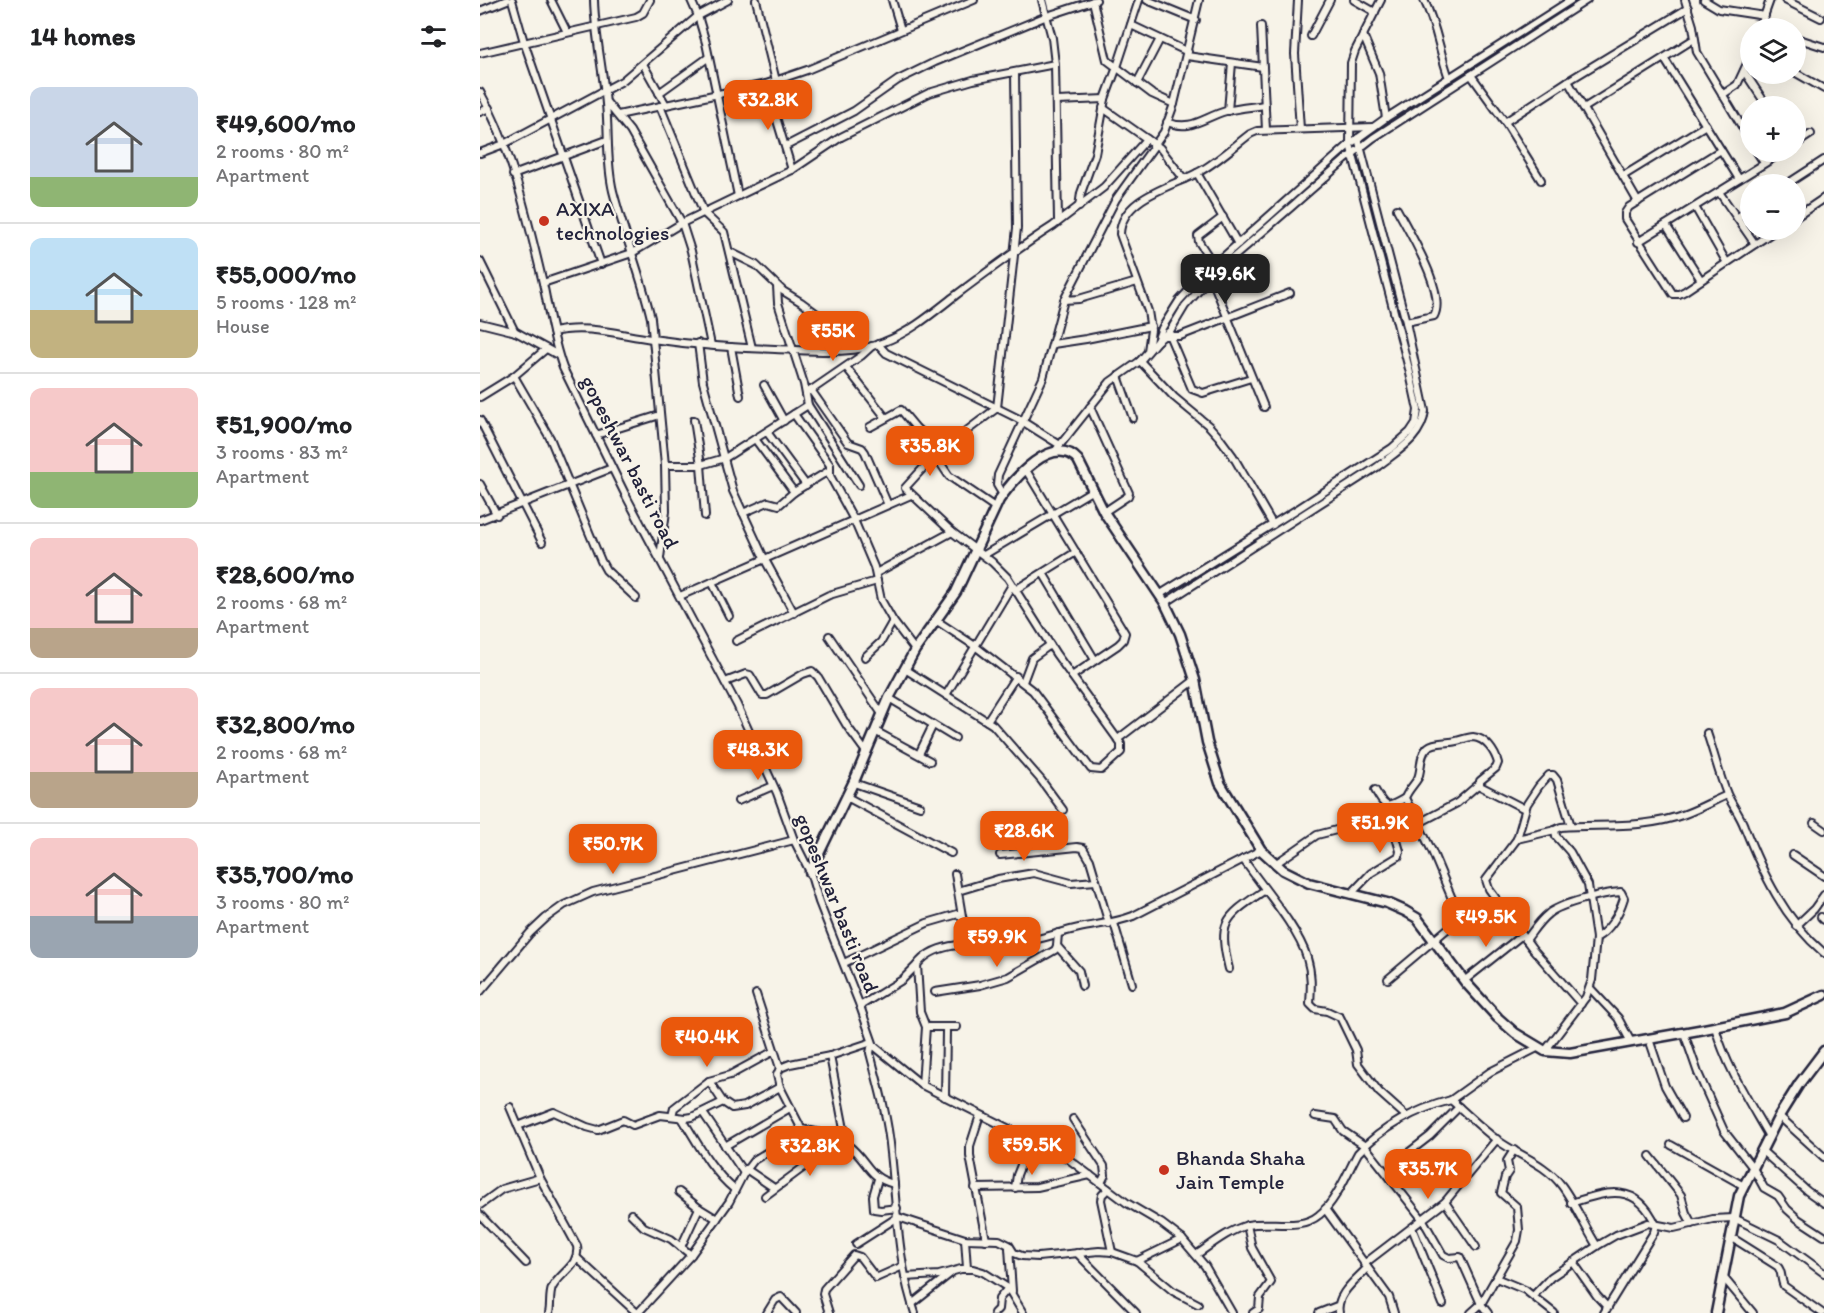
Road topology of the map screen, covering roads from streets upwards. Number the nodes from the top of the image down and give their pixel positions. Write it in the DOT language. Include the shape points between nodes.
graph roads {
  1 [pos="507,0"];
  2 [pos="512,0"];
  3 [pos="551,0"];
  4 [pos="594,0"];
  5 [pos="650,0"];
  6 [pos="691,0"];
  7 [pos="728,0"];
  8 [pos="756,0"];
  9 [pos="892,0"];
  10 [pos="974,0"];
  11 [pos="1042,0"];
  12 [pos="1094,0"];
  13 [pos="1139,0"];
  14 [pos="1147,0"];
  15 [pos="1199,0"];
  16 [pos="1298,0"];
  17 [pos="1330,0"];
  18 [pos="1354,0"];
  19 [pos="1381,0"];
  20 [pos="1424,0"];
  21 [pos="1571,0"];
  22 [pos="1587,0"];
  23 [pos="1685,0"];
  24 [pos="1704,0"];
  25 [pos="1770,0"];
  26 [pos="1785,0"];
  27 [pos="1688,8"];
  28 [pos="480,11"];
  29 [pos="1375,12"];
  30 [pos="698,16"];
  31 [pos="1047,16"];
  32 [pos="1765,16"];
  33 [pos="1821,18"];
  34 [pos="1196,20"];
  35 [pos="1131,25"];
  36 [pos="1260,26"];
  37 [pos="594,27"];
  38 [pos="901,30"];
  39 [pos="567,32"];
  40 [pos="1363,35"];
  41 [pos="1311,36"];
  42 [pos="1160,39"];
  43 [pos="1694,39"];
  44 [pos="1806,41"];
  45 [pos="524,42"];
  46 [pos="1824,47"];
  47 [pos="480,53"];
  48 [pos="1187,54"];
  49 [pos="709,57"];
  50 [pos="1664,58"];
  51 [pos="1232,63"];
  52 [pos="643,64"];
  53 [pos="1055,64"];
  54 [pos="1118,67"];
  55 [pos="1263,67"];
  56 [pos="1015,72"];
  57 [pos="1471,75"];
  58 [pos="1449,78"];
  59 [pos="1740,79"];
  60 [pos="1806,79"];
  61 [pos="776,81"];
  62 [pos="1568,81"];
  63 [pos="1137,83"];
  64 [pos="766,84"];
  65 [pos="1824,89"];
  66 [pos="604,91"];
  67 [pos="480,92"];
  68 [pos="659,93"];
  69 [pos="716,94"];
  70 [pos="1722,95"];
  71 [pos="1105,99"];
  72 [pos="1057,101"];
  73 [pos="606,103"];
  74 [pos="1174,104"];
  75 [pos="1265,105"];
  76 [pos="663,106"];
  77 [pos="489,108"];
  78 [pos="1102,108"];
  79 [pos="1584,108"];
  80 [pos="480,111"];
  81 [pos="1228,111"];
  82 [pos="618,115"];
  83 [pos="1386,118"];
  84 [pos="552,119"];
  85 [pos="1167,122"];
  86 [pos="1505,122"];
  87 [pos="1740,124"];
  88 [pos="1706,125"];
  89 [pos="1349,127"];
  90 [pos="1374,127"];
  91 [pos="1300,129"];
  92 [pos="1266,130"];
  93 [pos="1811,134"];
  94 [pos="1806,137"];
  95 [pos="1359,138"];
  96 [pos="1147,139"];
  97 [pos="607,140"];
  98 [pos="504,144"];
  99 [pos="1350,144"];
  100 [pos="786,146"];
  101 [pos="1155,146"];
  102 [pos="1361,147"];
  103 [pos="1721,150"];
  104 [pos="480,153"];
  105 [pos="1353,153"];
  106 [pos="564,155"];
  107 [pos="1824,160"];
  108 [pos="1764,163"];
  109 [pos="792,170"];
  110 [pos="1197,173"];
  111 [pos="1802,174"];
  112 [pos="513,175"];
  113 [pos="1623,176"];
  114 [pos="1184,179"];
  115 [pos="1739,179"];
  116 [pos="1541,180"];
  117 [pos="1719,192"];
  118 [pos="738,196"];
  119 [pos="1824,198"];
  120 [pos="1638,202"];
  121 [pos="1079,207"];
  122 [pos="1695,207"];
  123 [pos="1397,209"];
  124 [pos="1806,210"];
  125 [pos="704,213"];
  126 [pos="1740,216"];
  127 [pos="1223,217"];
  128 [pos="1737,218"];
  129 [pos="1058,220"];
  130 [pos="682,223"];
  131 [pos="1666,225"];
  132 [pos="1761,240"];
  133 [pos="1638,242"];
  134 [pos="1238,244"];
  135 [pos="1755,244"];
  136 [pos="1016,250"];
  137 [pos="730,252"];
  138 [pos="632,253"];
  139 [pos="480,261"];
  140 [pos="1727,263"];
  141 [pos="601,264"];
  142 [pos="1214,265"];
  143 [pos="1211,277"];
  144 [pos="1701,280"];
  145 [pos="1137,282"];
  146 [pos="543,283"];
  147 [pos="777,286"];
  148 [pos="1290,293"];
  149 [pos="1064,300"];
  150 [pos="1227,318"];
  151 [pos="1406,322"];
  152 [pos="480,323"];
  153 [pos="1150,326"];
  154 [pos="516,332"];
  155 [pos="553,332"];
  156 [pos="1167,336"];
  157 [pos="654,339"];
  158 [pos="1157,341"];
  159 [pos="698,344"];
  160 [pos="1053,344"];
  161 [pos="711,345"];
  162 [pos="875,345"];
  163 [pos="731,346"];
  164 [pos="752,348"];
  165 [pos="546,349"];
  166 [pos="856,349"];
  167 [pos="792,350"];
  168 [pos="1148,351"];
  169 [pos="558,355"];
  170 [pos="1140,361"];
  171 [pos="846,367"];
  172 [pos="514,376"];
  173 [pos="1118,376"];
  174 [pos="1251,378"];
  175 [pos="764,385"];
  176 [pos="809,392"];
  177 [pos="740,396"];
  178 [pos="480,397"];
  179 [pos="808,405"];
  180 [pos="1090,407"];
  181 [pos="1264,407"];
  182 [pos="997,408"];
  183 [pos="794,414"];
  184 [pos="660,415"];
  185 [pos="886,418"];
  186 [pos="1133,418"];
  187 [pos="480,420"];
  188 [pos="694,420"];
  189 [pos="784,421"];
  190 [pos="1024,422"];
  191 [pos="870,427"];
  192 [pos="767,432"];
  193 [pos="596,435"];
  194 [pos="755,440"];
  195 [pos="1058,448"];
  196 [pos="936,454"];
  197 [pos="725,458"];
  198 [pos="665,465"];
  199 [pos="701,465"];
  200 [pos="612,468"];
  201 [pos="830,470"];
  202 [pos="1026,470"];
  203 [pos="480,484"];
  204 [pos="571,485"];
  205 [pos="806,485"];
  206 [pos="859,485"];
  207 [pos="1093,490"];
  208 [pos="794,492"];
  209 [pos="911,495"];
  210 [pos="1003,495"];
  211 [pos="523,504"];
  212 [pos="888,505"];
  213 [pos="996,508"];
  214 [pos="1104,512"];
  215 [pos="743,513"];
  216 [pos="497,515"];
  217 [pos="1052,515"];
  218 [pos="705,516"];
  219 [pos="480,520"];
  220 [pos="854,520"];
  221 [pos="1273,525"];
  222 [pos="952,532"];
  223 [pos="542,542"];
  224 [pos="1076,552"];
  225 [pos="980,553"];
  226 [pos="764,558"];
  227 [pos="660,559"];
  228 [pos="876,573"];
  229 [pos="1043,573"];
  230 [pos="877,581"];
  231 [pos="712,582"];
  232 [pos="1014,588"];
  233 [pos="680,596"];
  234 [pos="636,598"];
  235 [pos="1162,599"];
  236 [pos="794,613"];
  237 [pos="729,616"];
  238 [pos="893,621"];
  239 [pos="937,621"];
  240 [pos="829,636"];
  241 [pos="736,641"];
  242 [pos="1050,645"];
  243 [pos="975,646"];
  244 [pos="915,650"];
  245 [pos="865,657"];
  246 [pos="1095,660"];
  247 [pos="905,669"];
  248 [pos="1016,676"];
  249 [pos="1072,676"];
  250 [pos="1195,680"];
  251 [pos="725,682"];
  252 [pos="1023,682"];
  253 [pos="946,695"];
  254 [pos="889,698"];
  255 [pos="882,714"];
  256 [pos="987,721"];
  257 [pos="933,725"];
  258 [pos="874,731"];
  259 [pos="1707,733"];
  260 [pos="955,738"];
  261 [pos="1118,739"];
  262 [pos="866,752"];
  263 [pos="919,754"];
  264 [pos="930,761"];
  265 [pos="854,783"];
  266 [pos="1479,784"];
  267 [pos="774,786"];
  268 [pos="1375,790"];
  269 [pos="1727,795"];
  270 [pos="847,797"];
  271 [pos="1405,798"];
  272 [pos="738,801"];
  273 [pos="920,806"];
  274 [pos="1387,806"];
  275 [pos="1525,809"];
  276 [pos="1063,810"];
  277 [pos="1419,823"];
  278 [pos="1814,823"];
  279 [pos="1352,826"];
  280 [pos="1571,826"];
  281 [pos="1555,830"];
  282 [pos="1824,830"];
  283 [pos="1517,839"];
  284 [pos="794,840"];
  285 [pos="1261,850"];
  286 [pos="951,853"];
  287 [pos="1000,855"];
  288 [pos="1793,855"];
  289 [pos="1243,859"];
  290 [pos="1275,864"];
  291 [pos="810,872"];
  292 [pos="955,874"];
  293 [pos="1824,876"];
  294 [pos="1096,881"];
  295 [pos="1265,890"];
  296 [pos="958,891"];
  297 [pos="1351,894"];
  298 [pos="1824,895"];
  299 [pos="1590,897"];
  300 [pos="962,916"];
  301 [pos="1112,923"];
  302 [pos="1796,926"];
  303 [pos="1058,933"];
  304 [pos="1524,937"];
  305 [pos="1596,938"];
  306 [pos="1434,939"];
  307 [pos="967,943"];
  308 [pos="1057,946"];
  309 [pos="1824,953"];
  310 [pos="844,963"];
  311 [pos="917,965"];
  312 [pos="1229,969"];
  313 [pos="1388,978"];
  314 [pos="1464,981"];
  315 [pos="1132,984"];
  316 [pos="1082,986"];
  317 [pos="1590,988"];
  318 [pos="480,992"];
  319 [pos="935,992"];
  320 [pos="756,994"];
  321 [pos="1824,995"];
  322 [pos="1581,1004"];
  323 [pos="860,1006"];
  324 [pos="926,1027"];
  325 [pos="957,1027"];
  326 [pos="1715,1027"];
  327 [pos="946,1031"];
  328 [pos="1684,1033"];
  329 [pos="1648,1039"];
  330 [pos="1631,1042"];
  331 [pos="873,1044"];
  332 [pos="1542,1049"];
  333 [pos="774,1051"];
  334 [pos="1824,1051"];
  335 [pos="830,1056"];
  336 [pos="780,1068"];
  337 [pos="709,1081"];
  338 [pos="922,1085"];
  339 [pos="780,1088"];
  340 [pos="945,1097"];
  341 [pos="1451,1100"];
  342 [pos="723,1102"];
  343 [pos="510,1107"];
  344 [pos="1459,1107"];
  345 [pos="790,1108"];
  346 [pos="703,1113"];
  347 [pos="981,1115"];
  348 [pos="672,1116"];
  349 [pos="1315,1116"];
  350 [pos="1779,1116"];
  351 [pos="1407,1117"];
  352 [pos="682,1118"];
  353 [pos="1683,1118"];
  354 [pos="1073,1119"];
  355 [pos="518,1126"];
  356 [pos="801,1129"];
  357 [pos="824,1134"];
  358 [pos="1768,1135"];
  359 [pos="1497,1139"];
  360 [pos="1031,1140"];
  361 [pos="847,1145"];
  362 [pos="1671,1145"];
  363 [pos="725,1146"];
  364 [pos="1365,1146"];
  365 [pos="1514,1150"];
  366 [pos="1761,1150"];
  367 [pos="1408,1153"];
  368 [pos="1650,1156"];
  369 [pos="1824,1156"];
  370 [pos="1753,1168"];
  371 [pos="745,1171"];
  372 [pos="1089,1175"];
  373 [pos="540,1178"];
  374 [pos="878,1179"];
  375 [pos="1101,1183"];
  376 [pos="894,1184"];
  377 [pos="1744,1186"];
  378 [pos="774,1188"];
  379 [pos="975,1188"];
  380 [pos="1016,1188"];
  381 [pos="1108,1189"];
  382 [pos="735,1190"];
  383 [pos="680,1192"];
  384 [pos="765,1196"];
  385 [pos="1444,1202"];
  386 [pos="1571,1203"];
  387 [pos="1824,1203"];
  388 [pos="480,1205"];
  389 [pos="699,1208"];
  390 [pos="897,1208"];
  391 [pos="1325,1209"];
  392 [pos="631,1214"];
  393 [pos="480,1215"];
  394 [pos="898,1216"];
  395 [pos="1734,1218"];
  396 [pos="717,1219"];
  397 [pos="1423,1220"];
  398 [pos="1692,1224"];
  399 [pos="1247,1225"];
  400 [pos="1656,1225"];
  401 [pos="1412,1228"];
  402 [pos="1824,1236"];
  403 [pos="1731,1237"];
  404 [pos="965,1239"];
  405 [pos="1182,1239"];
  406 [pos="986,1240"];
  407 [pos="856,1244"];
  408 [pos="1009,1245"];
  409 [pos="1597,1246"];
  410 [pos="681,1247"];
  411 [pos="1476,1247"];
  412 [pos="1112,1252"];
  413 [pos="1077,1253"];
  414 [pos="690,1255"];
  415 [pos="1196,1255"];
  416 [pos="577,1258"];
  417 [pos="1137,1261"];
  418 [pos="1573,1262"];
  419 [pos="526,1263"];
  420 [pos="903,1266"];
  421 [pos="1366,1266"];
  422 [pos="967,1268"];
  423 [pos="954,1271"];
  424 [pos="1824,1273"];
  425 [pos="905,1277"];
  426 [pos="1496,1278"];
  427 [pos="1724,1278"];
  428 [pos="1010,1290"];
  429 [pos="1533,1296"];
  430 [pos="912,1304"];
  431 [pos="1198,1304"];
  432 [pos="1443,1304"];
  433 [pos="1481,1304"];
  434 [pos="1338,1309"];
  435 [pos="1606,1310"];
  436 [pos="549,1313"];
  437 [pos="638,1313"];
  438 [pos="767,1313"];
  439 [pos="796,1313"];
  440 [pos="829,1313"];
  441 [pos="914,1313"];
  442 [pos="994,1313"];
  443 [pos="1023,1313"];
  444 [pos="1136,1313"];
  445 [pos="1232,1313"];
  446 [pos="1254,1313"];
  447 [pos="1319,1313"];
  448 [pos="1394,1313"];
  449 [pos="1471,1313"];
  450 [pos="1488,1313"];
  451 [pos="1554,1313"];
  452 [pos="1716,1313"];
  453 [pos="1753,1313"];
  454 [pos="1822,1313"];
  1 -- 28 [label="street"];
  2 -- 45 [label="street"];
  3 -- 39 [label="street"];
  4 -- 37 [label="street"];
  5 -- 37 [label="street" via="640,15"];
  6 -- 30 [label="street"];
  7 -- 30 [label="street"];
  8 -- 61 [label="street"];
  9 -- 38 [label="street"];
  10 -- 38 [label="street"];
  11 -- 31 [label="street"];
  12 -- 31 [label="street"];
  12 -- 54 [label="street" via="1105,57"];
  13 -- 35 [label="street"];
  14 -- 34 [label="street"];
  15 -- 34 [label="street"];
  16 -- 91 [label="street" via="1295,54"];
  17 -- 41 [label="street"];
  18 -- 29 [label="street"];
  19 -- 29 [label="street"];
  20 -- 58 [label="street" via="1436,27"];
  21 -- 58 [label="street"];
  22 -- 57 [label="street"];
  23 -- 27 [label="street"];
  24 -- 32 [label="street" via="1719,9"];
  25 -- 32 [label="street"];
  26 -- 33 [label="street"];
  27 -- 43 [label="street"];
  27 -- 62 [label="street"];
  29 -- 40 [label="street"];
  30 -- 49 [label="street"];
  30 -- 52 [label="street"];
  31 -- 53 [label="street"];
  31 -- 100 [label="street" via="934,62 877,93 854,111"];
  34 -- 48 [label="street"];
  35 -- 42 [label="street"];
  35 -- 54 [label="street"];
  36 -- 55 [label="street"];
  37 -- 39 [label="street"];
  37 -- 66 [label="street"];
  38 -- 61 [label="street"];
  39 -- 45 [label="street"];
  40 -- 83 [label="street" via="1379,73"];
  40 -- 89 [label="street" via="1351,63"];
  42 -- 48 [label="street"];
  42 -- 63 [label="street"];
  43 -- 50 [label="street"];
  43 -- 70 [label="street" via="1697,52"];
  44 -- 46 [label="street"];
  45 -- 47 [label="street"];
  45 -- 84 [label="street"];
  48 -- 51 [label="street"];
  48 -- 74 [label="street"];
  49 -- 68 [label="street"];
  49 -- 69 [label="street"];
  50 -- 79 [label="street"];
  50 -- 88 [label="street"];
  51 -- 55 [label="street"];
  51 -- 81 [label="street"];
  52 -- 66 [label="street"];
  52 -- 68 [label="street"];
  53 -- 56 [label="street"];
  53 -- 72 [label="street"];
  54 -- 63 [label="street"];
  54 -- 71 [label="street"];
  55 -- 75 [label="street"];
  56 -- 109 [label="street" via="929,93 841,137"];
  56 -- 136 [label="street"];
  57 -- 86 [label="street"];
  57 -- 102 [label="street"];
  58 -- 83 [label="street"];
  59 -- 70 [label="street"];
  60 -- 65 [label="street"];
  61 -- 64 [label="street"];
  62 -- 79 [label="street"];
  62 -- 86 [label="street"];
  63 -- 74 [label="street"];
  64 -- 69 [label="street"];
  64 -- 100 [label="street"];
  66 -- 73 [label="street"];
  66 -- 84 [label="street"];
  67 -- 77 [label="street, gopeshwar basti road"];
  68 -- 76 [label="street"];
  69 -- 76 [label="street"];
  69 -- 118 [label="street"];
  70 -- 87 [label="street"];
  71 -- 72 [label="street"];
  71 -- 78 [label="street"];
  72 -- 129 [label="street"];
  73 -- 82 [label="street"];
  73 -- 97 [label="street"];
  74 -- 85 [label="street"];
  75 -- 81 [label="street"];
  75 -- 92 [label="street"];
  76 -- 82 [label="street"];
  76 -- 125 [label="street"];
  77 -- 80 [label="street"];
  77 -- 98 [label="street, gopeshwar basti road"];
  78 -- 96 [label="street"];
  78 -- 121 [label="street" via="1095,154"];
  79 -- 113 [label="street"];
  81 -- 85 [label="street" via="1187,126"];
  82 -- 130 [label="street"];
  83 -- 90 [label="street"];
  84 -- 98 [label="street"];
  84 -- 106 [label="street"];
  85 -- 101 [label="street"];
  86 -- 116 [label="street"];
  88 -- 103 [label="street"];
  88 -- 113 [label="street"];
  89 -- 90 [label="street"];
  89 -- 91 [label="street"];
  89 -- 99 [label="street"];
  90 -- 95 [label="street"];
  91 -- 92 [label="street"];
  92 -- 110 [label="street" via="1250,134"];
  93 -- 94 [label="street"];
  95 -- 99 [label="street"];
  95 -- 102 [label="street"];
  96 -- 101 [label="street"];
  96 -- 121 [label="street" via="1104,187"];
  97 -- 106 [label="street"];
  97 -- 138 [label="street" via="612,189"];
  98 -- 104 [label="street"];
  98 -- 112 [label="street, gopeshwar basti road"];
  99 -- 105 [label="street"];
  99 -- 134 [label="street"];
  100 -- 109 [label="street"];
  101 -- 114 [label="street"];
  101 -- 149 [label="street" via="1116,199"];
  102 -- 105 [label="street"];
  102 -- 151 [label="street"];
  103 -- 115 [label="street"];
  103 -- 120 [label="street"];
  105 -- 143 [label="street"];
  105 -- 221 [label="street" via="1418,416 1410,432 1392,448"];
  106 -- 112 [label="street"];
  106 -- 141 [label="street"];
  107 -- 111 [label="street"];
  108 -- 115 [label="street"];
  109 -- 118 [label="street"];
  110 -- 114 [label="street"];
  110 -- 127 [label="street"];
  112 -- 146 [label="street, gopeshwar basti road"];
  113 -- 120 [label="street"];
  114 -- 145 [label="street" via="1149,195 1122,222 1120,234"];
  115 -- 117 [label="street"];
  117 -- 122 [label="street"];
  117 -- 128 [label="street"];
  118 -- 125 [label="street"];
  119 -- 124 [label="street"];
  120 -- 133 [label="street" via="1629,207 1625,219"];
  121 -- 129 [label="street"];
  122 -- 131 [label="street"];
  122 -- 140 [label="street"];
  123 -- 151 [label="street" via="1431,277 1438,306 1434,316"];
  125 -- 130 [label="street"];
  125 -- 137 [label="street" via="722,228"];
  126 -- 128 [label="street"];
  127 -- 134 [label="street"];
  127 -- 142 [label="street" via="1198,236"];
  128 -- 135 [label="street"];
  129 -- 136 [label="street"];
  130 -- 138 [label="street"];
  130 -- 161 [label="street"];
  131 -- 133 [label="street"];
  131 -- 144 [label="street"];
  132 -- 135 [label="street"];
  133 -- 144 [label="street" via="1673,294"];
  134 -- 142 [label="street"];
  135 -- 140 [label="street"];
  136 -- 162 [label="street" via="923,320"];
  136 -- 182 [label="street"];
  137 -- 147 [label="street" via="756,265"];
  137 -- 164 [label="street"];
  138 -- 141 [label="street"];
  138 -- 157 [label="street"];
  139 -- 154 [label="street"];
  140 -- 144 [label="street"];
  141 -- 146 [label="street"];
  142 -- 158 [label="street" via="1179,301"];
  143 -- 150 [label="street"];
  143 -- 156 [label="street"];
  145 -- 149 [label="street"];
  145 -- 153 [label="street"];
  146 -- 155 [label="street, gopeshwar basti road"];
  147 -- 166 [label="street" via="851,339"];
  147 -- 167 [label="street"];
  148 -- 150 [label="street"];
  149 -- 160 [label="street"];
  150 -- 156 [label="street" via="1180,336"];
  150 -- 174 [label="street"];
  151 -- 235 [label="street" via="1425,411 1424,424 1410,441 1327,501"];
  152 -- 154 [label="street"];
  153 -- 160 [label="street"];
  153 -- 168 [label="street"];
  154 -- 165 [label="street"];
  155 -- 157 [label="street" via="580,329"];
  155 -- 169 [label="street, gopeshwar basti road"];
  156 -- 158 [label="street"];
  156 -- 174 [label="street" via="1195,391 1203,393"];
  157 -- 159 [label="street"];
  157 -- 184 [label="street"];
  158 -- 168 [label="street"];
  159 -- 161 [label="street"];
  159 -- 197 [label="street" via="703,382"];
  160 -- 190 [label="street"];
  161 -- 163 [label="street"];
  162 -- 166 [label="street"];
  162 -- 171 [label="street"];
  162 -- 182 [label="street"];
  163 -- 164 [label="street"];
  163 -- 177 [label="street"];
  164 -- 167 [label="street"];
  165 -- 169 [label="street"];
  165 -- 172 [label="street"];
  166 -- 167 [label="street"];
  167 -- 176 [label="street"];
  168 -- 170 [label="street"];
  169 -- 193 [label="street, gopeshwar basti road"];
  170 -- 173 [label="street"];
  170 -- 221 [label="street" via="1219,437"];
  171 -- 176 [label="street"];
  171 -- 185 [label="street"];
  172 -- 178 [label="street"];
  172 -- 204 [label="street" via="544,425"];
  173 -- 180 [label="street"];
  173 -- 186 [label="street"];
  174 -- 181 [label="street"];
  175 -- 189 [label="street"];
  176 -- 179 [label="street"];
  176 -- 212 [label="street" via="848,443 865,452"];
  179 -- 183 [label="street"];
  179 -- 206 [label="street"];
  180 -- 195 [label="street"];
  180 -- 214 [label="street" via="1129,493"];
  182 -- 190 [label="street"];
  182 -- 196 [label="street"];
  183 -- 189 [label="street"];
  183 -- 201 [label="street" via="829,462"];
  184 -- 193 [label="street"];
  184 -- 198 [label="street"];
  185 -- 191 [label="street"];
  185 -- 196 [label="street" via="901,410 933,444"];
  187 -- 211 [label="street"];
  188 -- 199 [label="street"];
  189 -- 192 [label="street"];
  190 -- 195 [label="street"];
  190 -- 210 [label="street" via="996,481"];
  192 -- 194 [label="street"];
  192 -- 205 [label="street"];
  193 -- 200 [label="street, gopeshwar basti road"];
  194 -- 197 [label="street"];
  194 -- 208 [label="street"];
  195 -- 202 [label="street"];
  195 -- 207 [label="street" via="1073,454"];
  196 -- 209 [label="street" via="905,486"];
  196 -- 213 [label="street" via="949,476"];
  197 -- 199 [label="street"];
  197 -- 215 [label="street"];
  198 -- 199 [label="street"];
  198 -- 227 [label="street" via="666,511"];
  199 -- 218 [label="street"];
  200 -- 204 [label="street"];
  200 -- 227 [label="street, gopeshwar basti road"];
  201 -- 205 [label="street"];
  201 -- 220 [label="street"];
  202 -- 210 [label="street"];
  202 -- 217 [label="street"];
  203 -- 216 [label="street"];
  204 -- 211 [label="street"];
  204 -- 234 [label="street" via="606,570"];
  205 -- 208 [label="street"];
  207 -- 214 [label="street"];
  207 -- 217 [label="street"];
  208 -- 215 [label="street" via="779,505 768,502"];
  209 -- 212 [label="street"];
  209 -- 222 [label="street"];
  210 -- 213 [label="street"];
  211 -- 216 [label="street"];
  211 -- 223 [label="street"];
  212 -- 220 [label="street"];
  213 -- 225 [label="street"];
  214 -- 235 [label="street"];
  215 -- 226 [label="street"];
  216 -- 219 [label="street"];
  217 -- 224 [label="street"];
  217 -- 225 [label="street"];
  220 -- 226 [label="street"];
  220 -- 228 [label="street"];
  221 -- 235 [label="street"];
  222 -- 225 [label="street"];
  222 -- 228 [label="street"];
  224 -- 229 [label="street"];
  224 -- 246 [label="street" via="1125,633 1118,645"];
  225 -- 232 [label="street" via="1000,569"];
  225 -- 239 [label="street"];
  226 -- 231 [label="street"];
  226 -- 236 [label="street"];
  227 -- 233 [label="street, gopeshwar basti road"];
  228 -- 230 [label="street"];
  229 -- 232 [label="street"];
  229 -- 246 [label="street"];
  230 -- 236 [label="street" via="836,593"];
  230 -- 238 [label="street" via="881,600"];
  231 -- 233 [label="street"];
  231 -- 237 [label="street"];
  232 -- 242 [label="street"];
  232 -- 243 [label="street"];
  233 -- 251 [label="street, gopeshwar basti road"];
  235 -- 250 [label="street" via="1180,634"];
  236 -- 241 [label="street"];
  238 -- 244 [label="street"];
  238 -- 245 [label="street" via="881,642"];
  239 -- 243 [label="street"];
  239 -- 244 [label="street"];
  240 -- 255 [label="street"];
  242 -- 249 [label="street"];
  242 -- 252 [label="street" via="1032,658"];
  243 -- 248 [label="street"];
  243 -- 253 [label="street"];
  244 -- 247 [label="street"];
  246 -- 249 [label="street"];
  247 -- 253 [label="street"];
  247 -- 254 [label="street"];
  248 -- 252 [label="street"];
  248 -- 256 [label="street"];
  249 -- 261 [label="street"];
  250 -- 261 [label="street"];
  250 -- 285 [label="street" via="1214,771"];
  251 -- 262 [label="street" via="750,675 759,692 767,695 812,671"];
  251 -- 267 [label="street, gopeshwar basti road"];
  252 -- 261 [label="street" via="1091,769 1101,770 1120,752"];
  253 -- 256 [label="street"];
  254 -- 255 [label="street"];
  254 -- 257 [label="street"];
  255 -- 258 [label="street"];
  256 -- 276 [label="street"];
  257 -- 260 [label="street"];
  257 -- 263 [label="street"];
  258 -- 262 [label="street"];
  258 -- 263 [label="street"];
  259 -- 269 [label="street"];
  262 -- 265 [label="street"];
  263 -- 264 [label="street"];
  265 -- 270 [label="street"];
  265 -- 273 [label="street"];
  266 -- 271 [label="street" via="1498,763 1489,745 1473,737 1434,743 1424,753 1417,780"];
  266 -- 275 [label="street"];
  266 -- 277 [label="street" via="1448,808"];
  267 -- 272 [label="street"];
  267 -- 284 [label="street, gopeshwar basti road"];
  268 -- 274 [label="street"];
  269 -- 280 [label="street" via="1684,814 1652,822"];
  269 -- 302 [label="street" via="1762,869"];
  270 -- 286 [label="street"];
  270 -- 291 [label="street"];
  271 -- 274 [label="street"];
  271 -- 277 [label="street"];
  274 -- 297 [label="street" via="1399,856 1371,873"];
  275 -- 280 [label="street" via="1539,786 1553,775"];
  275 -- 283 [label="street"];
  277 -- 306 [label="street" via="1458,913 1452,925"];
  278 -- 282 [label="street"];
  279 -- 290 [label="street" via="1317,835"];
  280 -- 281 [label="street"];
  281 -- 283 [label="street"];
  281 -- 299 [label="street" via="1585,878"];
  283 -- 304 [label="street" via="1486,880"];
  284 -- 291 [label="street, gopeshwar basti road"];
  284 -- 318 [label="street" via="593,892 564,905 530,933"];
  285 -- 289 [label="street"];
  285 -- 290 [label="street"];
  287 -- 294 [label="street" via="1083,848"];
  288 -- 293 [label="street"];
  289 -- 295 [label="street"];
  289 -- 301 [label="street"];
  290 -- 297 [label="street" via="1309,883"];
  291 -- 310 [label="street, gopeshwar basti road"];
  292 -- 296 [label="street"];
  294 -- 296 [label="street" via="1071,883 1034,873"];
  294 -- 301 [label="street"];
  295 -- 312 [label="street" via="1236,910 1228,921 1223,944"];
  295 -- 351 [label="street" via="1303,946 1310,970 1310,1004 1340,1017 1359,1064 1379,1092"];
  296 -- 300 [label="street"];
  297 -- 306 [label="street" via="1405,910"];
  298 -- 302 [label="street"];
  299 -- 304 [label="street" via="1549,912"];
  299 -- 305 [label="street"];
  299 -- 305 [label="street" via="1621,892 1624,897 1612,925"];
  300 -- 307 [label="street"];
  300 -- 310 [label="street" via="927,923"];
  301 -- 303 [label="street"];
  301 -- 315 [label="street"];
  302 -- 309 [label="street"];
  303 -- 307 [label="street" via="1023,942"];
  303 -- 308 [label="street"];
  304 -- 314 [label="street"];
  304 -- 322 [label="street"];
  305 -- 317 [label="street"];
  306 -- 313 [label="street"];
  306 -- 314 [label="street"];
  307 -- 311 [label="street" via="943,949"];
  308 -- 316 [label="street" via="1081,974"];
  308 -- 319 [label="street" via="1015,974 980,985"];
  310 -- 323 [label="street, gopeshwar basti road"];
  311 -- 323 [label="street" via="902,980"];
  311 -- 324 [label="street" via="920,1012"];
  314 -- 332 [label="street" via="1515,1033"];
  317 -- 322 [label="street"];
  317 -- 330 [label="street" via="1614,1013"];
  320 -- 333 [label="street"];
  321 -- 326 [label="street" via="1785,1013"];
  322 -- 332 [label="street"];
  323 -- 331 [label="street, gopeshwar basti road"];
  324 -- 325 [label="street"];
  324 -- 338 [label="street"];
  326 -- 328 [label="street"];
  326 -- 358 [label="street" via="1730,1068"];
  327 -- 340 [label="street"];
  328 -- 329 [label="street"];
  328 -- 370 [label="street" via="1724,1131"];
  329 -- 330 [label="street"];
  329 -- 353 [label="street" via="1665,1086"];
  330 -- 332 [label="street" via="1570,1053"];
  331 -- 335 [label="street"];
  331 -- 338 [label="street"];
  331 -- 376 [label="street, gopeshwar basti road" via="870,1053 885,1111"];
  332 -- 341 [label="street" via="1490,1072"];
  333 -- 336 [label="street"];
  333 -- 337 [label="street" via="730,1075"];
  334 -- 350 [label="street"];
  335 -- 336 [label="street"];
  335 -- 361 [label="street"];
  336 -- 339 [label="street"];
  337 -- 342 [label="street"];
  337 -- 348 [label="street" via="674,1108"];
  338 -- 340 [label="street"];
  339 -- 342 [label="street" via="739,1108"];
  339 -- 345 [label="street"];
  340 -- 347 [label="street"];
  341 -- 344 [label="street"];
  341 -- 351 [label="street"];
  342 -- 346 [label="street"];
  343 -- 355 [label="street"];
  344 -- 359 [label="street"];
  344 -- 367 [label="street"];
  345 -- 356 [label="street"];
  345 -- 363 [label="street"];
  346 -- 352 [label="street"];
  346 -- 363 [label="street"];
  347 -- 360 [label="street"];
  347 -- 379 [label="street" via="970,1146"];
  348 -- 352 [label="street"];
  348 -- 355 [label="street" via="660,1115 633,1125 623,1120 598,1130 554,1112"];
  349 -- 364 [label="street" via="1335,1119 1346,1134"];
  350 -- 358 [label="street"];
  350 -- 369 [label="street"];
  351 -- 364 [label="street"];
  352 -- 382 [label="street" via="716,1173"];
  354 -- 375 [label="street" via="1104,1166"];
  355 -- 373 [label="street"];
  356 -- 357 [label="street"];
  356 -- 371 [label="street" via="763,1153"];
  357 -- 361 [label="street"];
  357 -- 378 [label="street" via="804,1167"];
  358 -- 366 [label="street"];
  359 -- 365 [label="street"];
  359 -- 385 [label="street"];
  360 -- 372 [label="street"];
  360 -- 380 [label="street"];
  361 -- 374 [label="street"];
  362 -- 377 [label="street"];
  363 -- 371 [label="street"];
  364 -- 391 [label="street"];
  364 -- 397 [label="street"];
  365 -- 386 [label="street" via="1546,1170"];
  365 -- 426 [label="street" via="1507,1161 1509,1171 1501,1192 1517,1207 1519,1236"];
  366 -- 370 [label="street"];
  366 -- 387 [label="street"];
  368 -- 398 [label="street" via="1681,1195"];
  370 -- 377 [label="street"];
  370 -- 402 [label="street" via="1764,1188"];
  371 -- 378 [label="street"];
  371 -- 382 [label="street"];
  372 -- 375 [label="street"];
  372 -- 380 [label="street"];
  373 -- 388 [label="street" via="502,1189"];
  373 -- 416 [label="street" via="577,1246"];
  374 -- 376 [label="street"];
  374 -- 390 [label="street" via="874,1209"];
  375 -- 381 [label="street"];
  376 -- 390 [label="street, gopeshwar basti road"];
  377 -- 395 [label="street"];
  378 -- 384 [label="street"];
  379 -- 380 [label="street"];
  379 -- 406 [label="street"];
  381 -- 405 [label="street"];
  381 -- 412 [label="street" via="1101,1200"];
  382 -- 396 [label="street"];
  383 -- 389 [label="street"];
  385 -- 397 [label="street"];
  385 -- 411 [label="street"];
  386 -- 400 [label="street" via="1601,1193 1627,1193 1640,1201"];
  386 -- 409 [label="street"];
  389 -- 396 [label="street"];
  389 -- 410 [label="street"];
  390 -- 394 [label="street, gopeshwar basti road"];
  391 -- 399 [label="street" via="1305,1222"];
  391 -- 421 [label="street"];
  392 -- 410 [label="street" via="644,1227"];
  393 -- 419 [label="street"];
  394 -- 404 [label="street"];
  394 -- 407 [label="street"];
  394 -- 420 [label="street, gopeshwar basti road"];
  395 -- 398 [label="street"];
  395 -- 403 [label="street"];
  395 -- 424 [label="street" via="1779,1240"];
  396 -- 414 [label="street"];
  397 -- 401 [label="street"];
  397 -- 433 [label="street" via="1443,1255 1460,1257"];
  398 -- 400 [label="street" via="1674,1228"];
  399 -- 415 [label="street"];
  399 -- 446 [label="street" via="1252,1248 1270,1282"];
  400 -- 409 [label="street" via="1642,1223"];
  400 -- 435 [label="street"];
  401 -- 421 [label="street"];
  401 -- 432 [label="street"];
  403 -- 427 [label="street"];
  403 -- 454 [label="street" via="1777,1266 1784,1286"];
  404 -- 406 [label="street"];
  404 -- 422 [label="street"];
  405 -- 415 [label="street"];
  405 -- 417 [label="street"];
  406 -- 408 [label="street"];
  408 -- 413 [label="street" via="1017,1255 1030,1257"];
  408 -- 428 [label="street"];
  409 -- 418 [label="street"];
  410 -- 414 [label="street"];
  412 -- 413 [label="street"];
  412 -- 417 [label="street"];
  413 -- 444 [label="street"];
  414 -- 437 [label="street"];
  415 -- 445 [label="street"];
  416 -- 436 [label="street" via="553,1286"];
  416 -- 437 [label="street"];
  417 -- 431 [label="street" via="1173,1291"];
  418 -- 429 [label="street"];
  418 -- 435 [label="street"];
  420 -- 425 [label="street, gopeshwar basti road"];
  420 -- 440 [label="street" via="876,1278 854,1255 824,1289"];
  421 -- 434 [label="street" via="1342,1296"];
  421 -- 448 [label="street" via="1389,1297"];
  422 -- 423 [label="street"];
  422 -- 428 [label="street" via="983,1272"];
  423 -- 425 [label="street"];
  423 -- 430 [label="street"];
  425 -- 430 [label="street, gopeshwar basti road"];
  426 -- 429 [label="street"];
  426 -- 433 [label="street"];
  427 -- 452 [label="street"];
  427 -- 453 [label="street"];
  428 -- 442 [label="street" via="999,1299"];
  428 -- 443 [label="street"];
  429 -- 451 [label="street"];
  430 -- 441 [label="street, gopeshwar basti road"];
  433 -- 449 [label="street"];
  433 -- 450 [label="street"];
  434 -- 447 [label="street"];
  438 -- 439 [label="street" via="781,1297"];
}
